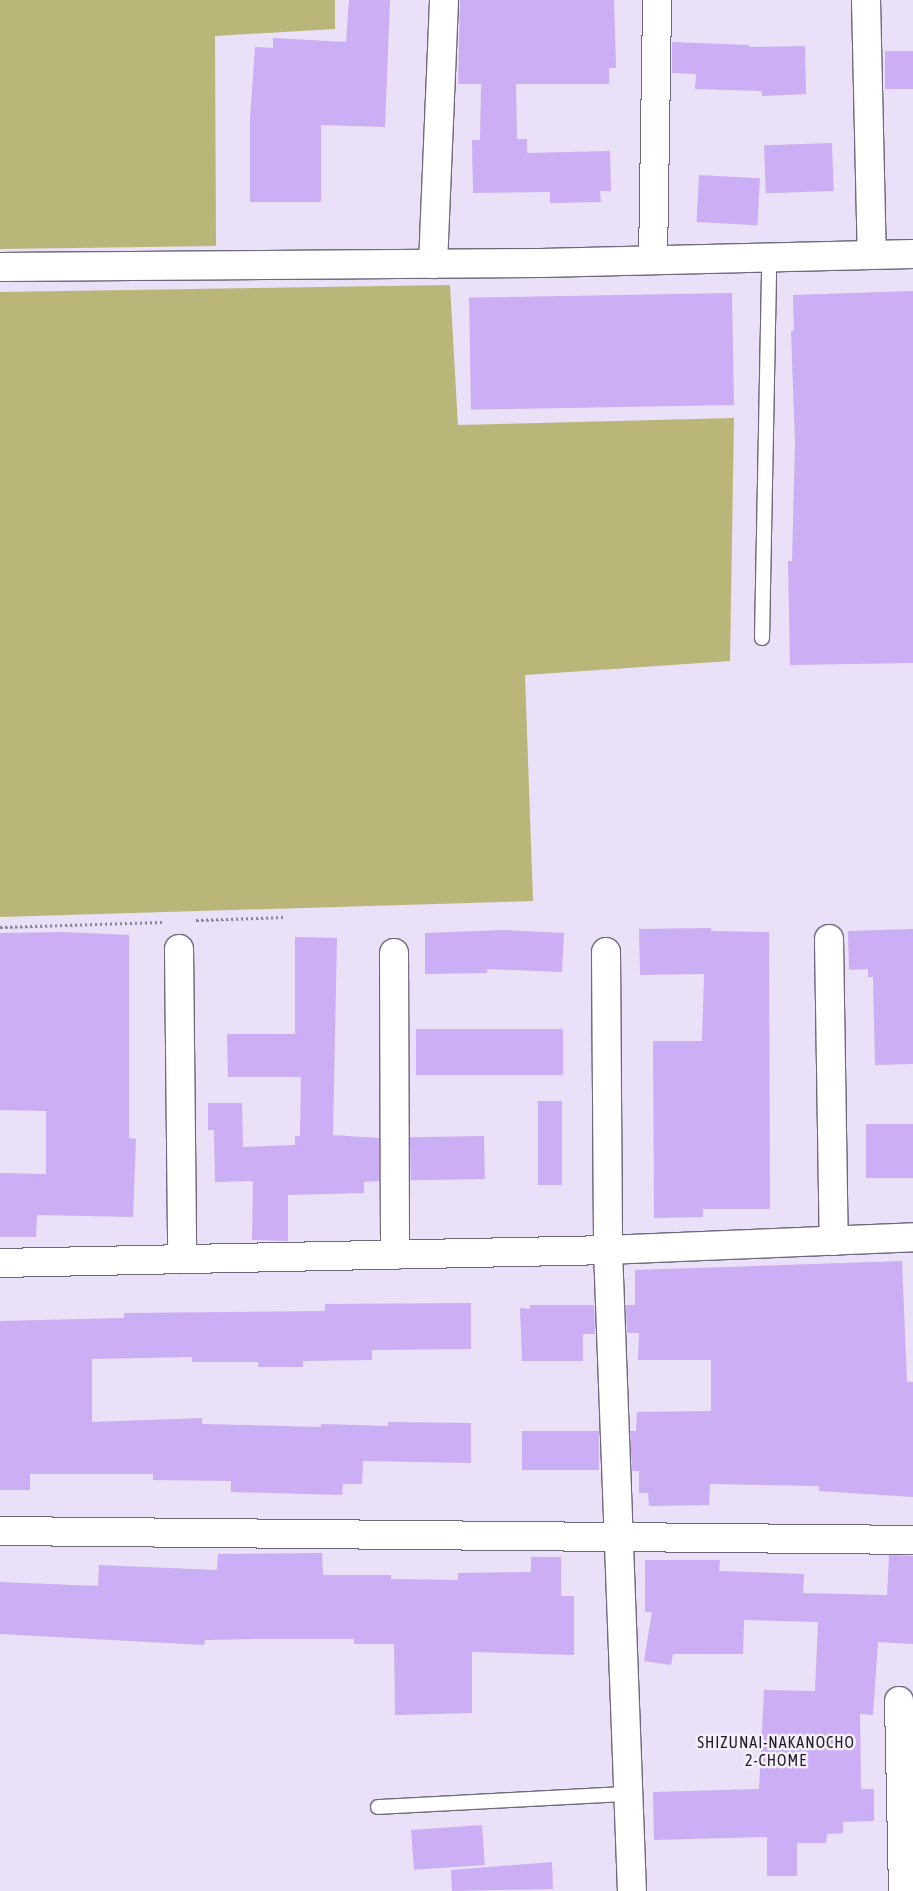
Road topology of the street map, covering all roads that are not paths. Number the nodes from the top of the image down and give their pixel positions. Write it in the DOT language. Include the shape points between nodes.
graph roads {
  1 [pos="444,0"];
  2 [pos="657,0"];
  3 [pos="866,0"];
  4 [pos="913,254"];
  5 [pos="872,255"];
  6 [pos="769,258"];
  7 [pos="653,260"];
  8 [pos="433,264"];
  9 [pos="0,267"];
  10 [pos="762,638"];
  11 [pos="829,939"];
  12 [pos="179,950"];
  13 [pos="606,952"];
  14 [pos="394,953"];
  15 [pos="913,1237"];
  16 [pos="834,1241"];
  17 [pos="608,1250"];
  18 [pos="395,1255"];
  19 [pos="182,1260"];
  20 [pos="0,1263"];
  21 [pos="0,1531"];
  22 [pos="617,1536"];
  23 [pos="913,1540"];
  24 [pos="900,1701"];
  25 [pos="627,1794"];
  26 [pos="378,1807"];
  27 [pos="632,1891"];
  28 [pos="903,1891"];
  1 -- 8 [label="street"];
  2 -- 7 [label="street"];
  3 -- 5 [label="street"];
  4 -- 5 [label="street"];
  5 -- 6 [label="street"];
  6 -- 7 [label="street"];
  6 -- 10 [label="lane"];
  7 -- 8 [label="street"];
  8 -- 9 [label="street"];
  11 -- 16 [label="street"];
  12 -- 19 [label="street"];
  13 -- 17 [label="street"];
  14 -- 18 [label="street"];
  15 -- 16 [label="street"];
  16 -- 17 [label="street"];
  17 -- 18 [label="street"];
  17 -- 22 [label="street"];
  18 -- 19 [label="street"];
  19 -- 20 [label="street"];
  21 -- 22 [label="street"];
  22 -- 23 [label="street"];
  22 -- 25 [label="street"];
  24 -- 28 [label="street"];
  25 -- 26 [label="lane"];
  25 -- 27 [label="street"];
}
